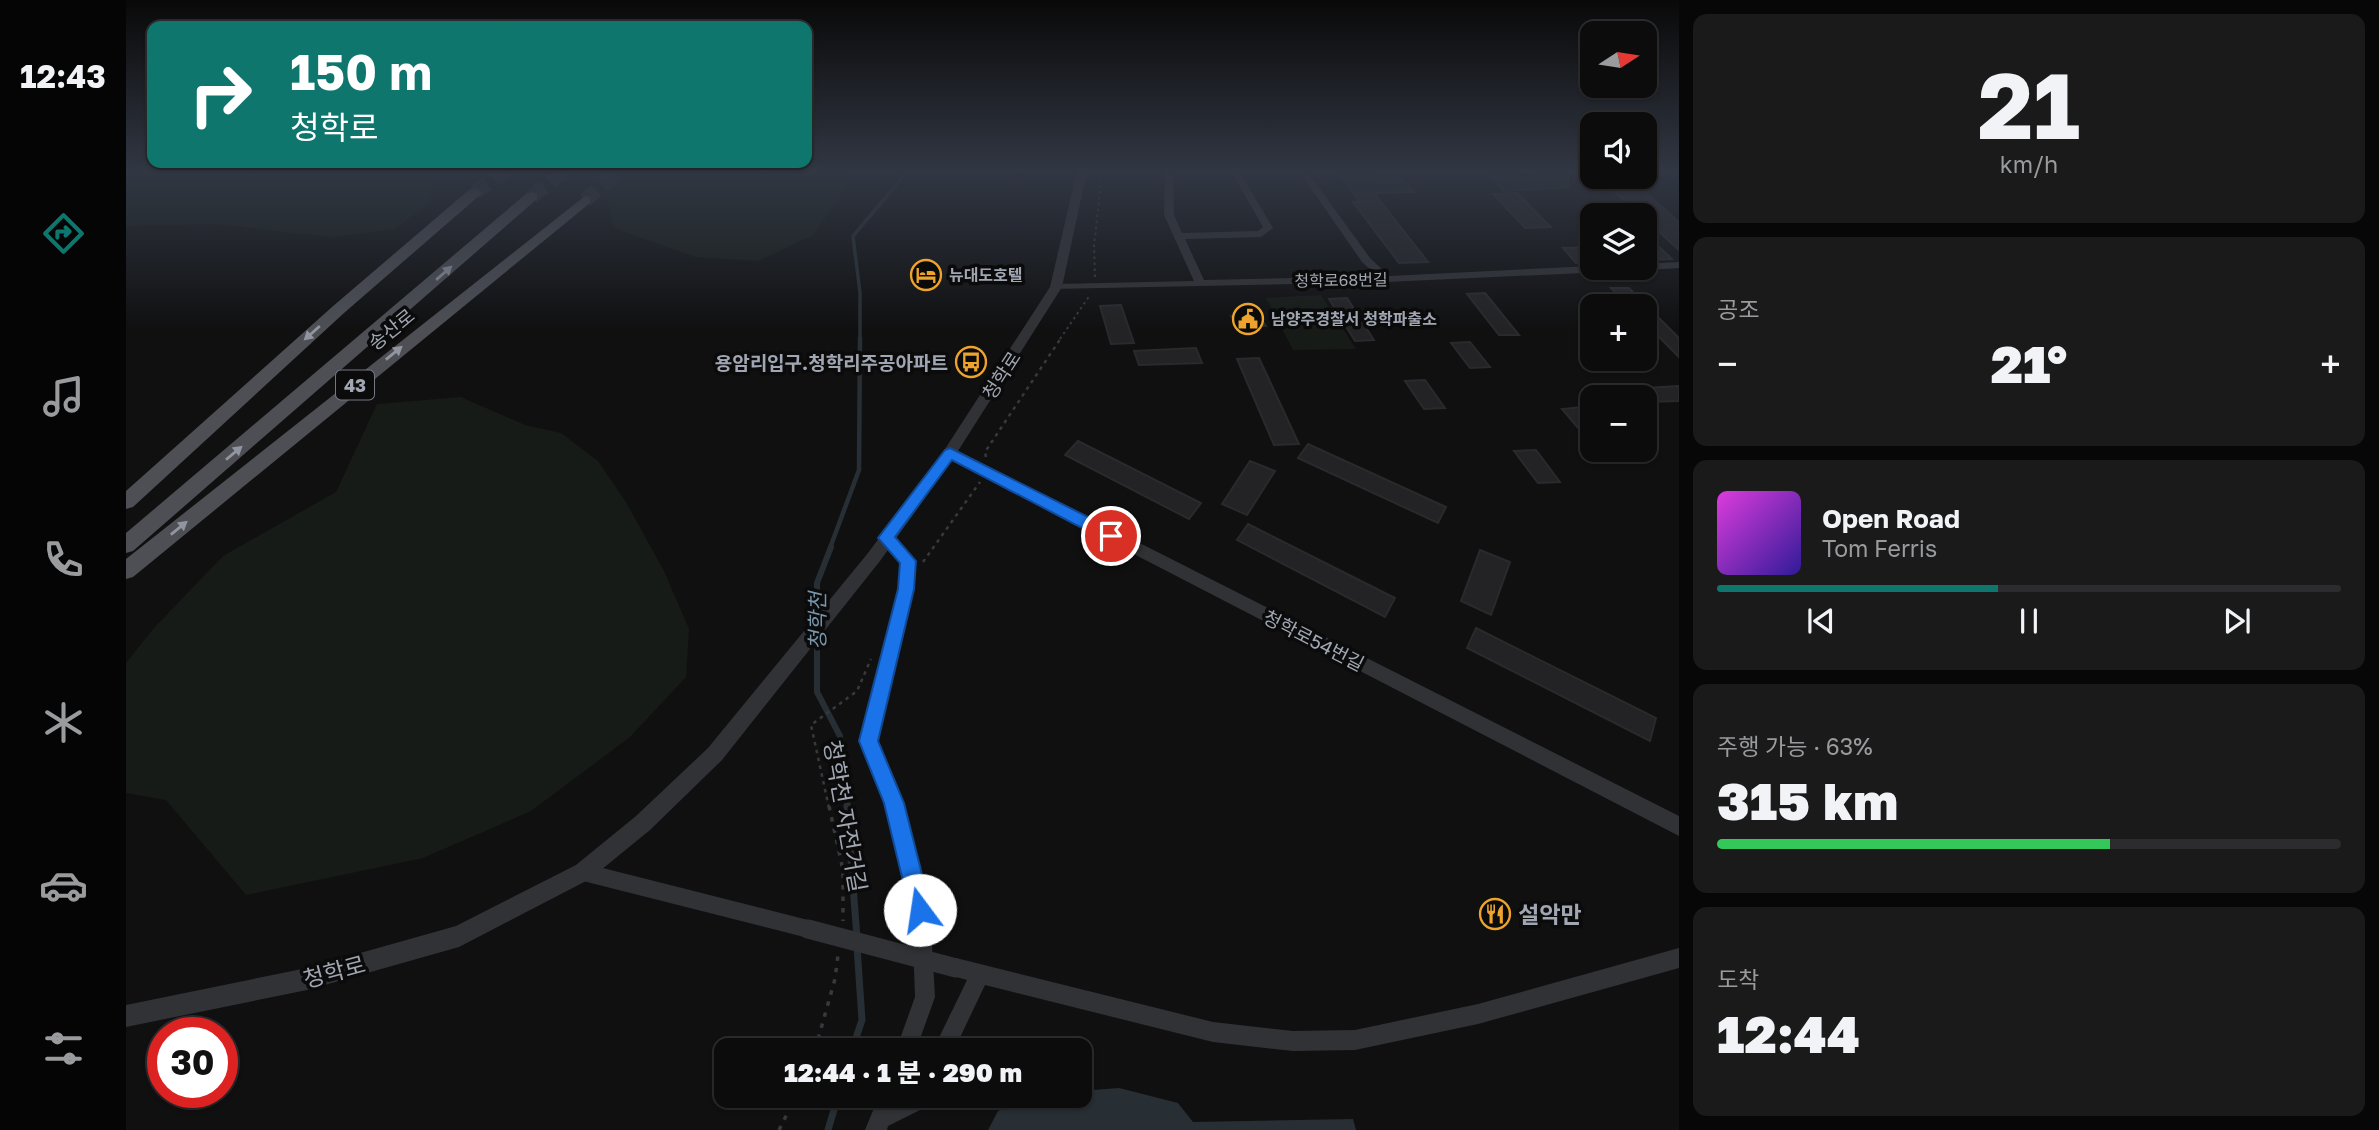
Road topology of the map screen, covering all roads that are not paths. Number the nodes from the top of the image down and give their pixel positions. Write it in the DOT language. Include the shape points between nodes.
graph roads {
  1 [pos="438,224"];
  2 [pos="500,224"];
  3 [pos="556,224"];
  4 [pos="1070,224"];
  5 [pos="1173,224"];
  6 [pos="1266,224"];
  7 [pos="1340,224"];
  8 [pos="1178,236"];
  9 [pos="1366,260"];
  10 [pos="1679,265"];
  11 [pos="1657,266"];
  12 [pos="1580,270"];
  13 [pos="1349,279"];
  14 [pos="1386,279"];
  15 [pos="1200,283"];
  16 [pos="1056,287"];
  17 [pos="950,453"];
  18 [pos="126,502"];
  19 [pos="886,538"];
  20 [pos="126,545"];
  21 [pos="126,571"];
  22 [pos="1679,826"];
  23 [pos="583,872"];
  24 [pos="1679,958"];
  25 [pos="979,974"];
  26 [pos="126,1016"];
  27 [pos="910,1038"];
  28 [pos="949,1038"];
  29 [pos="906,1108"];
  30 [pos="878,1124"];
  1 -- 18 [label="main road, one-way"];
  20 -- 2 [label="main road, 송산로 / 43, one-way"];
  21 -- 3 [label="main road, 송산로 / 43, one-way"];
  4 -- 16 [label="street, 청학로"];
  5 -- 8 [label="street"];
  6 -- 8 [label="street" via="1268,228 1261,234"];
  7 -- 9 [label="street"];
  8 -- 15 [label="street"];
  9 -- 13 [label="street"];
  9 -- 14 [label="street"];
  10 -- 11 [label="street"];
  12 -- 14 [label="street, 청학로68번길"];
  13 -- 14 [label="street, 청학로68번길"];
  13 -- 15 [label="street, 청학로68번길"];
  15 -- 16 [label="street, 청학로68번길"];
  16 -- 17 [label="street, 청학로"];
  17 -- 19 [label="street, 청학로"];
  17 -- 22 [label="street, 청학로54번길"];
  19 -- 23 [label="street, 청학로" via="715,754 643,824"];
  19 -- 27 [label="street" via="908,561 906,589 868,741 894,803 920,910 925,997"];
  23 -- 25 [label="street, bridge"];
  23 -- 26 [label="street, 청학로" via="459,936 307,979"];
  24 -- 25 [label="street" via="1478,1014 1355,1040 1293,1041 1213,1032"];
  25 -- 28 [label="street"];
  29 -- 30 [label="street"];
}
